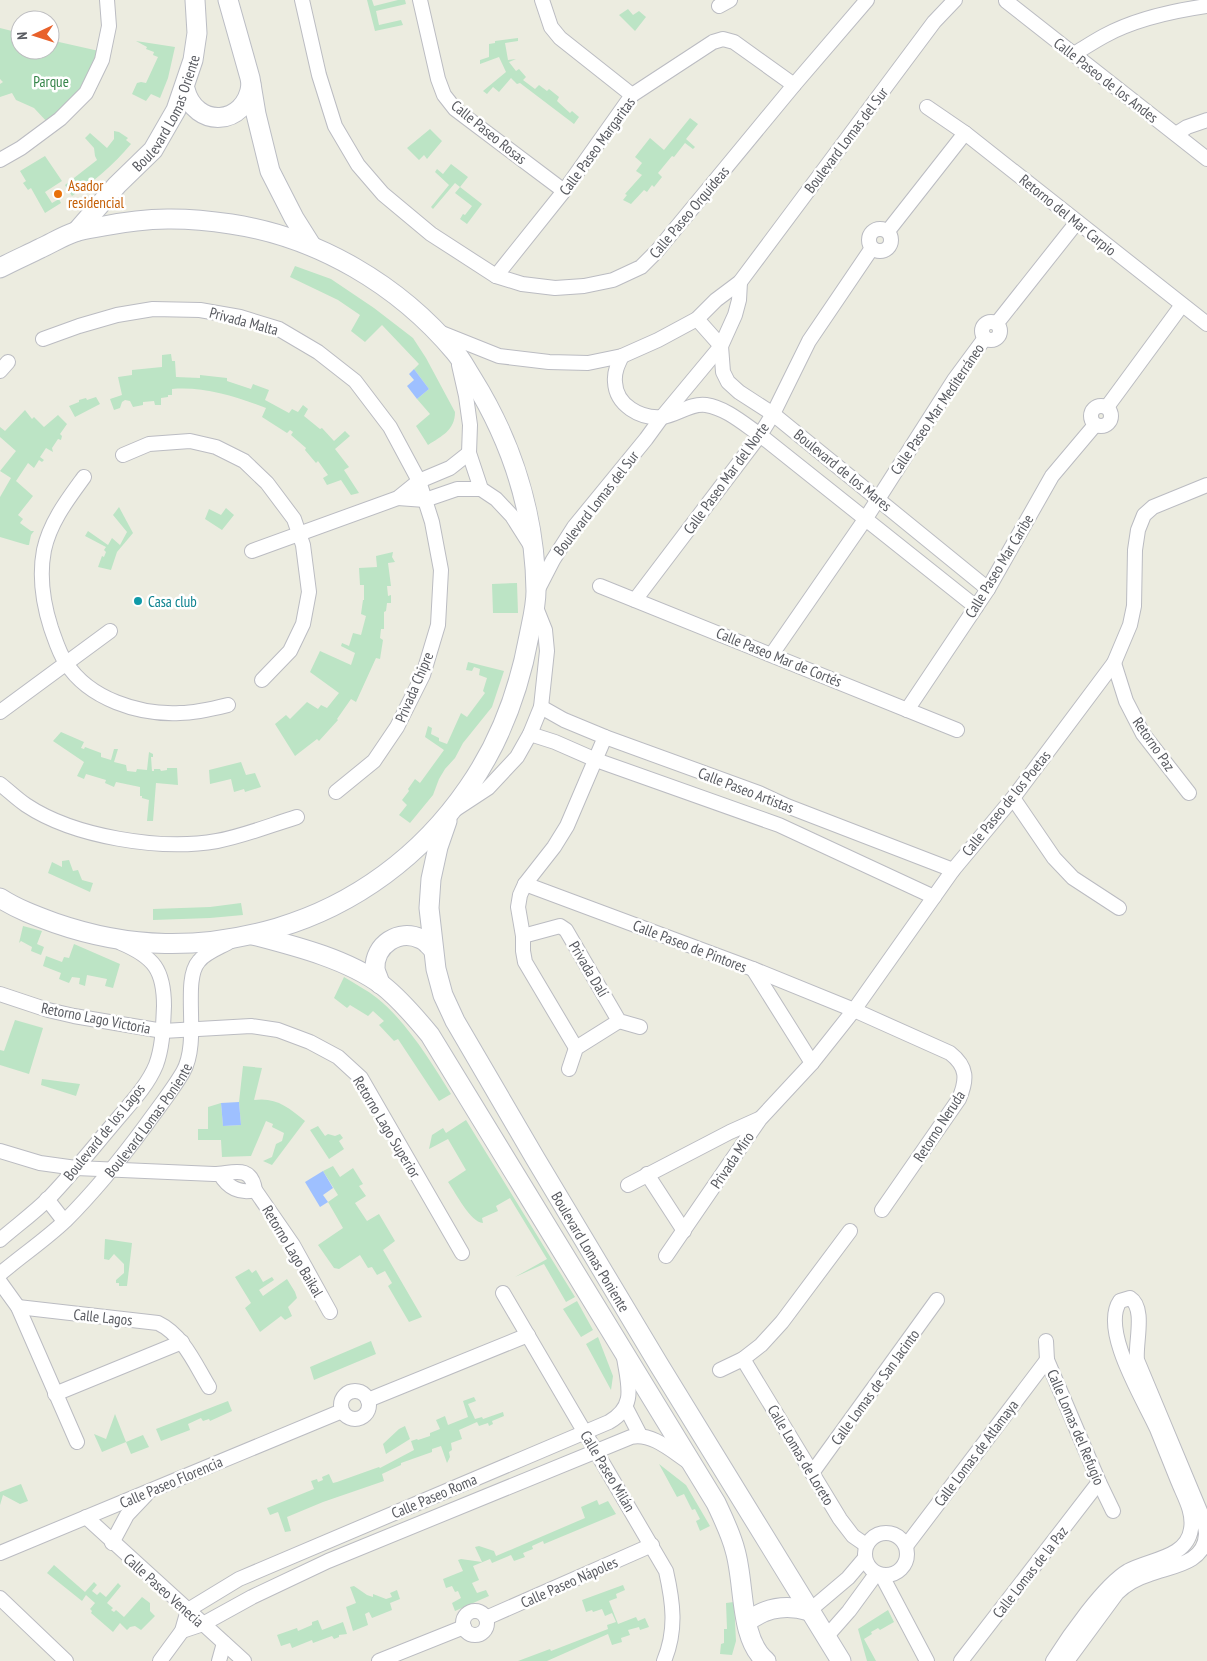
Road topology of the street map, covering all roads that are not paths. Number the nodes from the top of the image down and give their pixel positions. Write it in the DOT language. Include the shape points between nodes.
graph roads {
  1 [pos="108,0"];
  2 [pos="196,0"];
  3 [pos="228,0"];
  4 [pos="302,0"];
  5 [pos="420,0"];
  6 [pos="542,0"];
  7 [pos="867,0"];
  8 [pos="955,0"];
  9 [pos="1006,1"];
  10 [pos="1207,6"];
  11 [pos="1074,54"];
  12 [pos="250,78"];
  13 [pos="794,85"];
  14 [pos="185,89"];
  15 [pos="632,95"];
  16 [pos="927,107"];
  17 [pos="1207,120"];
  18 [pos="965,133"];
  19 [pos="1176,134"];
  20 [pos="1207,159"];
  21 [pos="0,160"];
  22 [pos="564,191"];
  23 [pos="1077,222"];
  24 [pos="77,231"];
  25 [pos="311,246"];
  26 [pos="0,268"];
  27 [pos="496,276"];
  28 [pos="740,282"];
  29 [pos="1182,305"];
  30 [pos="697,319"];
  31 [pos="1207,324"];
  32 [pos="434,330"];
  33 [pos="43,339"];
  34 [pos="721,346"];
  35 [pos="457,354"];
  36 [pos="622,356"];
  37 [pos="773,414"];
  38 [pos="662,417"];
  39 [pos="760,435"];
  40 [pos="469,453"];
  41 [pos="123,455"];
  42 [pos="84,477"];
  43 [pos="419,482"];
  44 [pos="1207,485"];
  45 [pos="481,489"];
  46 [pos="398,498"];
  47 [pos="877,498"];
  48 [pos="425,500"];
  49 [pos="866,518"];
  50 [pos="299,534"];
  51 [pos="533,549"];
  52 [pos="252,551"];
  53 [pos="600,586"];
  54 [pos="988,589"];
  55 [pos="535,599"];
  56 [pos="635,600"];
  57 [pos="976,607"];
  58 [pos="110,631"];
  59 [pos="772,654"];
  60 [pos="66,663"];
  61 [pos="1114,663"];
  62 [pos="262,680"];
  63 [pos="228,705"];
  64 [pos="541,707"];
  65 [pos="907,710"];
  66 [pos="0,712"];
  67 [pos="957,730"];
  68 [pos="530,734"];
  69 [pos="605,737"];
  70 [pos="596,760"];
  71 [pos="0,784"];
  72 [pos="336,792"];
  73 [pos="759,793"];
  74 [pos="1189,793"];
  75 [pos="1013,798"];
  76 [pos="787,806"];
  77 [pos="450,813"];
  78 [pos="750,815"];
  79 [pos="297,817"];
  80 [pos="779,825"];
  81 [pos="952,870"];
  82 [pos="525,884"];
  83 [pos="934,896"];
  84 [pos="2,900"];
  85 [pos="1119,908"];
  86 [pos="523,936"];
  87 [pos="243,937"];
  88 [pos="111,939"];
  89 [pos="433,949"];
  90 [pos="753,969"];
  91 [pos="380,984"];
  92 [pos="0,994"];
  93 [pos="854,1010"];
  94 [pos="619,1021"];
  95 [pos="640,1027"];
  96 [pos="192,1030"];
  97 [pos="163,1031"];
  98 [pos="576,1048"];
  99 [pos="812,1063"];
  100 [pos="568,1069"];
  101 [pos="760,1119"];
  102 [pos="0,1151"];
  103 [pos="76,1168"];
  104 [pos="113,1169"];
  105 [pos="647,1174"];
  106 [pos="628,1185"];
  107 [pos="47,1199"];
  108 [pos="882,1210"];
  109 [pos="64,1222"];
  110 [pos="684,1231"];
  111 [pos="850,1232"];
  112 [pos="0,1240"];
  113 [pos="462,1253"];
  114 [pos="666,1256"];
  115 [pos="0,1274"];
  116 [pos="0,1282"];
  117 [pos="503,1293"];
  118 [pos="937,1300"];
  119 [pos="18,1307"];
  120 [pos="330,1312"];
  121 [pos="528,1335"];
  122 [pos="1046,1341"];
  123 [pos="182,1342"];
  124 [pos="623,1349"];
  125 [pos="743,1359"];
  126 [pos="1047,1360"];
  127 [pos="720,1370"];
  128 [pos="209,1387"];
  129 [pos="55,1394"];
  130 [pos="368,1400"];
  131 [pos="626,1408"];
  132 [pos="342,1411"];
  133 [pos="585,1432"];
  134 [pos="640,1435"];
  135 [pos="76,1442"];
  136 [pos="596,1451"];
  137 [pos="694,1466"];
  138 [pos="812,1474"];
  139 [pos="1099,1482"];
  140 [pos="149,1491"];
  141 [pos="1113,1511"];
  142 [pos="86,1517"];
  143 [pos="112,1543"];
  144 [pos="652,1546"];
  145 [pos="906,1546"];
  146 [pos="1183,1546"];
  147 [pos="865,1552"];
  148 [pos="0,1553"];
  149 [pos="1197,1554"];
  150 [pos="879,1575"];
  151 [pos="0,1598"];
  152 [pos="188,1610"];
  153 [pos="809,1611"];
  154 [pos="747,1622"];
  155 [pos="203,1624"];
  156 [pos="182,1631"];
  157 [pos="828,1639"];
  158 [pos="224,1643"];
  159 [pos="1069,1650"];
  160 [pos="66,1661"];
  161 [pos="160,1661"];
  162 [pos="219,1661"];
  163 [pos="244,1661"];
  164 [pos="379,1661"];
  165 [pos="664,1661"];
  166 [pos="766,1661"];
  167 [pos="821,1661"];
  168 [pos="841,1661"];
  169 [pos="927,1661"];
  170 [pos="962,1661"];
  171 [pos="1053,1661"];
  1 -- 21 [label="street" via="109,26 102,60 86,94 60,119"];
  2 -- 14 [label="street, Boulevard Lomas Oriente" via="197,33"];
  3 -- 12 [label="street"];
  4 -- 27 [label="street, Calle Paseo Orquídeas" via="319,75 335,126 358,165 383,194 432,234"];
  5 -- 22 [label="street, Calle Paseo Rosas" via="444,95 455,108"];
  6 -- 15 [label="street" via="551,27 560,38"];
  7 -- 13 [label="street, Calle Paseo Orquídeas"];
  8 -- 28 [label="street, Boulevard Lomas del Sur" via="934,22"];
  9 -- 11 [label="street, Calle Paseo de los Andes"];
  10 -- 11 [label="street" via="1137,22"];
  11 -- 19 [label="street, Calle Paseo de los Andes"];
  12 -- 14 [label="street" via="250,93 243,106 224,117 202,113 190,103"];
  12 -- 25 [label="street" via="270,171"];
  13 -- 15 [label="street, Calle Paseo Margaritas" via="734,42 724,39 713,42"];
  13 -- 27 [label="street, Calle Paseo Orquídeas" via="641,267 613,280 555,288 522,284"];
  14 -- 24 [label="street, Boulevard Lomas Oriente" via="153,150"];
  15 -- 22 [label="street, Calle Paseo Margaritas"];
  16 -- 18 [label="street, Retorno del Mar Carpio"];
  17 -- 19 [label="street"];
  18 -- 23 [label="street, Retorno del Mar Carpio"];
  18 -- 37 [label="street, Calle Paseo Mar del Norte" via="888,231 881,228 870,235 868,242 872,248 809,340"];
  19 -- 20 [label="street, Calle Paseo de los Andes"];
  22 -- 27 [label="street, Calle Paseo Margaritas"];
  23 -- 29 [label="street, Retorno del Mar Carpio"];
  23 -- 47 [label="street, Calle Paseo Mar Mediterráneo" via="997,323 990,321 984,325 982,332 985,338"];
  24 -- 25 [label="street" via="136,220 196,218 254,227"];
  24 -- 26 [label="street"];
  25 -- 32 [label="street" via="372,278"];
  28 -- 30 [label="street, Boulevard Lomas del Sur"];
  28 -- 34 [label="street, Boulevard Lomas del Sur" via="735,315"];
  29 -- 31 [label="street, Retorno del Mar Carpio"];
  29 -- 54 [label="street, Calle Paseo Mar Caribe" via="1107,407 1099,405 1092,410 1090,418 1095,425 1052,476"];
  30 -- 34 [label="street"];
  30 -- 36 [label="street, Boulevard Lomas del Sur"];
  32 -- 35 [label="street"];
  32 -- 36 [label="street, Boulevard Lomas del Sur" via="499,356 588,363"];
  33 -- 43 [label="street, Privada Malta" via="102,319 153,309 200,310 279,329 318,352 354,381 390,427"];
  34 -- 37 [label="street, Boulevard de los Mares" via="723,372 728,382"];
  34 -- 38 [label="street, Boulevard Lomas del Sur"];
  35 -- 40 [label="street" via="470,424"];
  35 -- 51 [label="street" via="486,400 511,454 527,510"];
  36 -- 38 [label="street" via="614,382 621,400 642,415"];
  37 -- 39 [label="street, Calle Paseo Mar del Norte"];
  37 -- 47 [label="street, Boulevard de los Mares"];
  38 -- 39 [label="street, Boulevard de los Mares" via="705,405 735,417"];
  38 -- 55 [label="street, Boulevard Lomas del Sur" via="574,527 553,560"];
  39 -- 49 [label="street, Boulevard de los Mares"];
  39 -- 56 [label="street, Calle Paseo Mar del Norte"];
  40 -- 43 [label="street" via="450,468"];
  40 -- 45 [label="street"];
  41 -- 50 [label="street" via="149,444 190,441 216,447 244,461 267,483 294,519"];
  42 -- 60 [label="street" via="57,516 44,549 43,596 47,616"];
  43 -- 46 [label="street"];
  43 -- 48 [label="street, Privada Malta"];
  44 -- 61 [label="street, Calle Paseo de los Poetas" via="1153,507 1144,515 1136,544 1134,606 1130,625"];
  45 -- 48 [label="street" via="457,489"];
  45 -- 51 [label="street" via="512,516"];
  46 -- 48 [label="street"];
  46 -- 50 [label="street"];
  47 -- 49 [label="street, Calle Paseo Mar Mediterráneo"];
  47 -- 54 [label="street, Boulevard de los Mares"];
  48 -- 72 [label="street, Privada Chipre" via="441,570 438,626 423,675 397,726 374,760"];
  49 -- 57 [label="street, Boulevard de los Mares"];
  49 -- 59 [label="street, Calle Paseo Mar Mediterráneo"];
  50 -- 52 [label="street"];
  50 -- 62 [label="street" via="309,592 303,624 290,651"];
  51 -- 55 [label="street"];
  53 -- 56 [label="street, Calle Paseo Mar de Cortés"];
  54 -- 57 [label="street, Calle Paseo Mar Caribe"];
  55 -- 64 [label="street" via="545,630 547,651"];
  55 -- 77 [label="street" via="524,666 507,718 483,767"];
  56 -- 59 [label="street, Calle Paseo Mar de Cortés"];
  57 -- 65 [label="street, Calle Paseo Mar Caribe"];
  58 -- 60 [label="street"];
  59 -- 65 [label="street, Calle Paseo Mar de Cortés"];
  60 -- 63 [label="street" via="98,693 132,707 178,713"];
  60 -- 66 [label="street"];
  61 -- 74 [label="street, Retorno Paz" via="1126,701 1143,734"];
  61 -- 75 [label="street, Calle Paseo de los Poetas"];
  64 -- 68 [label="street"];
  64 -- 69 [label="street, Calle Paseo Artistas"];
  65 -- 67 [label="street, Calle Paseo Mar de Cortés"];
  68 -- 70 [label="street, Calle Paseo Artistas"];
  68 -- 77 [label="street" via="517,757 488,788"];
  69 -- 70 [label="street"];
  69 -- 73 [label="street, Calle Paseo Artistas"];
  70 -- 78 [label="street, Calle Paseo Artistas"];
  70 -- 82 [label="street" via="567,826"];
  71 -- 79 [label="street" via="27,806 68,826 136,841 174,845 217,841"];
  73 -- 76 [label="street, Calle Paseo Artistas"];
  73 -- 78 [label="street"];
  75 -- 81 [label="street, Calle Paseo de los Poetas"];
  75 -- 85 [label="street" via="1054,858 1073,878"];
  76 -- 80 [label="street"];
  76 -- 81 [label="street, Calle Paseo Artistas"];
  77 -- 87 [label="street" via="394,867 340,903 297,922"];
  77 -- 89 [label="street, Boulevard Lomas Poniente" via="431,879 429,908"];
  78 -- 80 [label="street, Calle Paseo Artistas"];
  80 -- 83 [label="street, Calle Paseo Artistas"];
  81 -- 83 [label="street, Calle Paseo de los Poetas"];
  82 -- 86 [label="street" via="518,907"];
  82 -- 90 [label="street, Calle Paseo de Pintores"];
  83 -- 93 [label="street, Calle Paseo de los Poetas"];
  84 -- 88 [label="street" via="76,930"];
  86 -- 94 [label="street, Privada Dalí" via="560,926 566,930"];
  86 -- 98 [label="street" via="525,962"];
  87 -- 88 [label="street" via="168,944"];
  87 -- 91 [label="street, Boulevard Lomas Poniente" via="326,957"];
  87 -- 96 [label="street, Boulevard Lomas Poniente" via="203,957 194,968"];
  88 -- 97 [label="street, Boulevard de los Lagos" via="136,950 158,969 164,988"];
  89 -- 91 [label="street" via="423,939 410,935 395,936 376,956 375,971"];
  89 -- 153 [label="street, Boulevard Lomas Poniente" via="443,995 455,1021"];
  90 -- 93 [label="street, Calle Paseo de Pintores"];
  90 -- 99 [label="street"];
  91 -- 124 [label="street, Boulevard Lomas Poniente" via="430,1036"];
  92 -- 97 [label="street, Retorno Lago Victoria" via="74,1016"];
  93 -- 99 [label="street, Calle Paseo de los Poetas"];
  93 -- 108 [label="street, Retorno Neruda" via="950,1053 964,1070 965,1086 959,1100"];
  94 -- 95 [label="street"];
  94 -- 98 [label="street"];
  96 -- 97 [label="street, Retorno Lago Superior"];
  96 -- 104 [label="street, Boulevard Lomas Poniente" via="184,1070"];
  96 -- 113 [label="street, Retorno Lago Superior" via="251,1026 278,1030 338,1057 361,1078"];
  97 -- 103 [label="street, Boulevard de los Lagos" via="155,1066 138,1094"];
  98 -- 100 [label="street"];
  99 -- 101 [label="street, Calle Paseo de los Poetas"];
  101 -- 105 [label="street, Privada Miro"];
  101 -- 110 [label="street, Privada Miro"];
  102 -- 103 [label="street" via="40,1163"];
  103 -- 104 [label="street"];
  103 -- 107 [label="street, Boulevard de los Lagos"];
  104 -- 109 [label="street, Boulevard Lomas Poniente"];
  104 -- 120 [label="street, Retorno Lago Baikal" via="220,1174 237,1191 255,1190 293,1245"];
  105 -- 106 [label="street, Privada Miro"];
  105 -- 110 [label="street"];
  107 -- 109 [label="street"];
  107 -- 112 [label="street, Boulevard de los Lagos"];
  109 -- 115 [label="street, Boulevard Lomas Poniente"];
  110 -- 114 [label="street, Privada Miro"];
  111 -- 125 [label="street" via="782,1322"];
  116 -- 119 [label="street"];
  117 -- 121 [label="street, Calle Paseo Milán"];
  118 -- 138 [label="street, Calle Lomas de San Jacinto"];
  119 -- 123 [label="street, Calle Lagos" via="158,1323"];
  119 -- 129 [label="street"];
  121 -- 130 [label="street"];
  121 -- 133 [label="street, Calle Paseo Milán"];
  122 -- 126 [label="street, Calle Lomas del Refugio"];
  123 -- 128 [label="street, Calle Lagos"];
  123 -- 129 [label="street"];
  124 -- 131 [label="street" via="628,1385"];
  124 -- 137 [label="street, Boulevard Lomas Poniente"];
  125 -- 127 [label="street"];
  125 -- 138 [label="street, Calle Lomas de Loreto"];
  126 -- 139 [label="street, Calle Lomas del Refugio"];
  126 -- 145 [label="street, Calle Lomas de Atlamaya"];
  129 -- 135 [label="street"];
  130 -- 132 [label="street" via="368,1411 360,1419 349,1418"];
  130 -- 132 [label="street" via="361,1392 350,1392 342,1400"];
  131 -- 133 [label="street, Calle Paseo Roma" via="610,1422"];
  131 -- 134 [label="street"];
  132 -- 140 [label="street, Calle Paseo Florencia"];
  133 -- 136 [label="street, Calle Paseo Milán"];
  133 -- 152 [label="street, Calle Paseo Roma" via="239,1579"];
  134 -- 136 [label="street, Calle Paseo Roma"];
  134 -- 137 [label="street" via="655,1440"];
  136 -- 144 [label="street, Calle Paseo Milán"];
  136 -- 155 [label="street, Calle Paseo Roma" via="328,1561"];
  137 -- 154 [label="street, Boulevard Lomas Poniente" via="716,1503 735,1550"];
  138 -- 147 [label="street, Calle Lomas de Loreto"];
  139 -- 141 [label="street, Calle Lomas del Refugio"];
  139 -- 170 [label="street, Calle Lomas de la Paz"];
  140 -- 142 [label="street, Calle Paseo Florencia"];
  140 -- 143 [label="street" via="127,1515"];
  142 -- 143 [label="street, Calle Paseo Venecia"];
  142 -- 148 [label="street, Calle Paseo Florencia"];
  143 -- 152 [label="street, Calle Paseo Venecia"];
  144 -- 164 [label="street, Calle Paseo Nápoles" via="486,1618 479,1612 470,1612 464,1618 464,1627"];
  144 -- 165 [label="street, Calle Paseo Milán" via="666,1571 672,1602 673,1622"];
  145 -- 147 [label="street" via="890,1533 876,1535"];
  145 -- 150 [label="street" via="908,1555 900,1571"];
  146 -- 149 [label="street"];
  146 -- 149 [label="street" via="1191,1529 1189,1508 1120,1348 1116,1313 1117,1305 1124,1299 1130,1298 1137,1304 1137,1360 1203,1518 1205,1539"];
  146 -- 159 [label="street" via="1117,1579"];
  147 -- 150 [label="street" via="867,1565"];
  147 -- 153 [label="street" via="848,1578"];
  149 -- 159 [label="street" via="1181,1566 1152,1573 1124,1585"];
  150 -- 157 [label="street"];
  150 -- 169 [label="street"];
  151 -- 160 [label="street"];
  152 -- 155 [label="street, Calle Paseo Venecia"];
  152 -- 156 [label="street"];
  153 -- 154 [label="street" via="772,1608"];
  153 -- 157 [label="street, Boulevard Lomas Poniente"];
  154 -- 166 [label="street, Boulevard Lomas Poniente" via="753,1646"];
  155 -- 156 [label="street, Calle Paseo Roma"];
  155 -- 158 [label="street, Calle Paseo Venecia"];
  156 -- 161 [label="street"];
  157 -- 167 [label="street" via="828,1650"];
  157 -- 168 [label="street, Boulevard Lomas Poniente"];
  158 -- 162 [label="street"];
  158 -- 163 [label="street, Calle Paseo Venecia"];
  159 -- 171 [label="street"];
}
